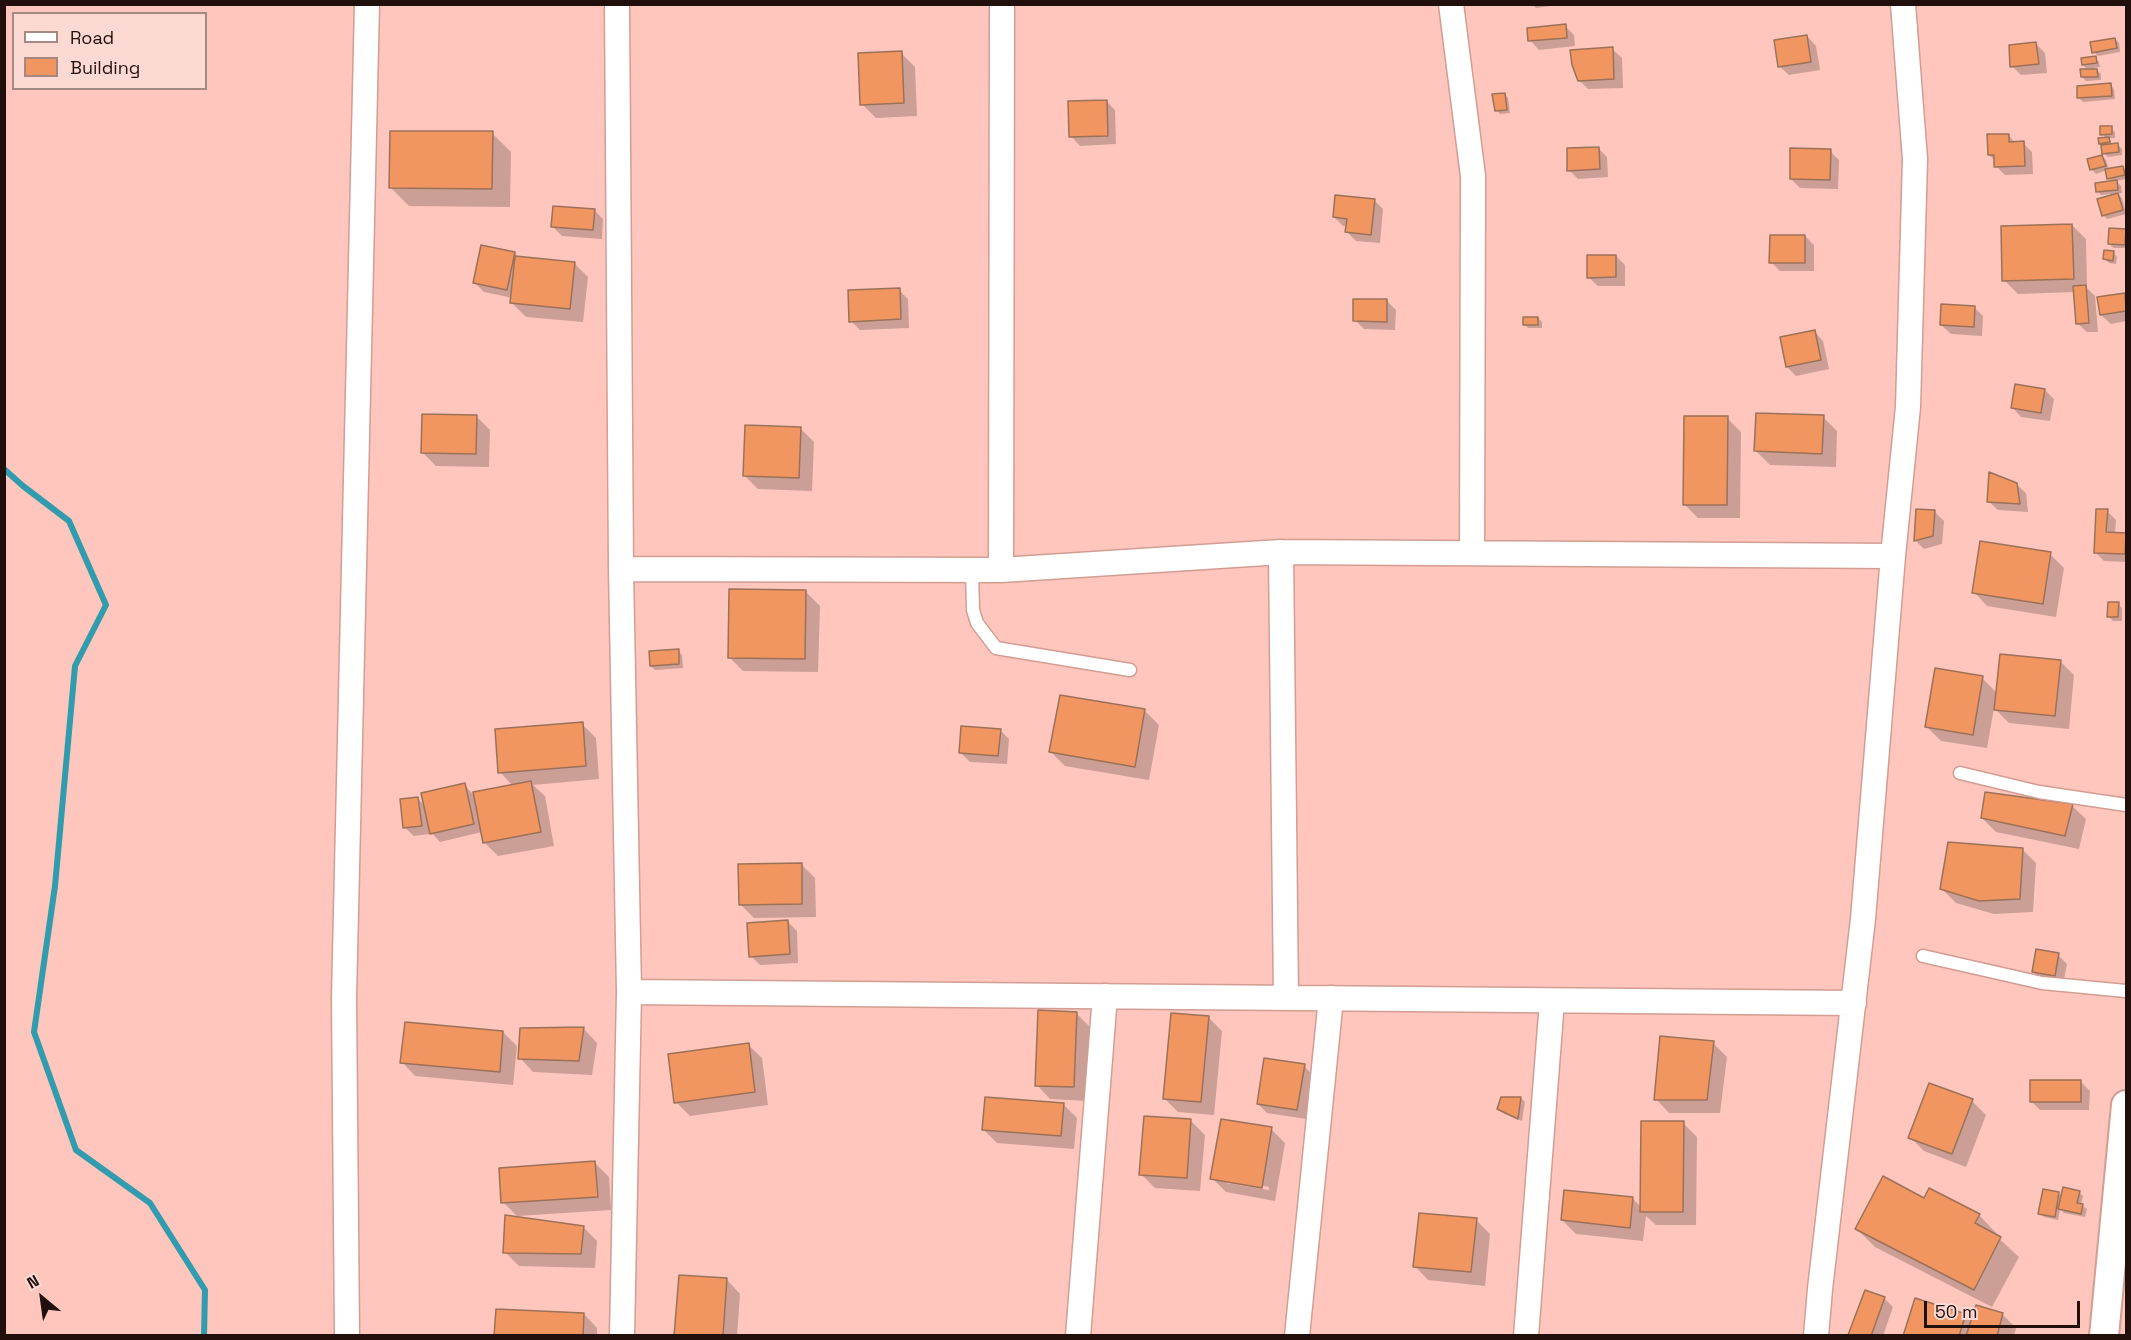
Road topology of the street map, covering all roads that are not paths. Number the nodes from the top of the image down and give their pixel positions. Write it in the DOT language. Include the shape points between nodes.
graph roads {
  1 [pos="367,4"];
  2 [pos="618,4"];
  3 [pos="1002,4"];
  4 [pos="1451,4"];
  5 [pos="1903,4"];
  6 [pos="1281,552"];
  7 [pos="1472,553"];
  8 [pos="1893,556"];
  9 [pos="621,569"];
  10 [pos="972,570"];
  11 [pos="1001,570"];
  12 [pos="1130,670"];
  13 [pos="1960,773"];
  14 [pos="2127,805"];
  15 [pos="1923,956"];
  16 [pos="2127,991"];
  17 [pos="629,992"];
  18 [pos="1105,996"];
  19 [pos="1286,998"];
  20 [pos="1331,998"];
  21 [pos="1552,1000"];
  22 [pos="1854,1003"];
  23 [pos="2127,1105"];
  24 [pos="2118,1271"];
  25 [pos="347,1335"];
  26 [pos="622,1335"];
  27 [pos="1078,1335"];
  28 [pos="1297,1335"];
  29 [pos="1526,1335"];
  30 [pos="1816,1335"];
  31 [pos="2104,1335"];
  1 -- 25 [label="street" via="344,998"];
  2 -- 9 [label="street"];
  3 -- 11 [label="street"];
  4 -- 7 [label="street" via="1473,176"];
  5 -- 8 [label="street" via="1915,159 1908,407"];
  6 -- 7 [label="street"];
  6 -- 11 [label="street"];
  6 -- 19 [label="street"];
  7 -- 8 [label="street"];
  8 -- 22 [label="street"];
  9 -- 10 [label="street"];
  9 -- 17 [label="street"];
  10 -- 11 [label="street"];
  10 -- 12 [label="lane" via="976,623 996,648"];
  13 -- 14 [label="lane" via="2039,792"];
  15 -- 16 [label="lane" via="2042,983"];
  17 -- 18 [label="street"];
  17 -- 26 [label="street"];
  18 -- 19 [label="street"];
  18 -- 27 [label="street"];
  19 -- 20 [label="street"];
  20 -- 21 [label="street"];
  20 -- 28 [label="street"];
  21 -- 22 [label="street"];
  21 -- 29 [label="street"];
  22 -- 30 [label="street"];
  23 -- 24 [label="street"];
  24 -- 31 [label="street"];
}
